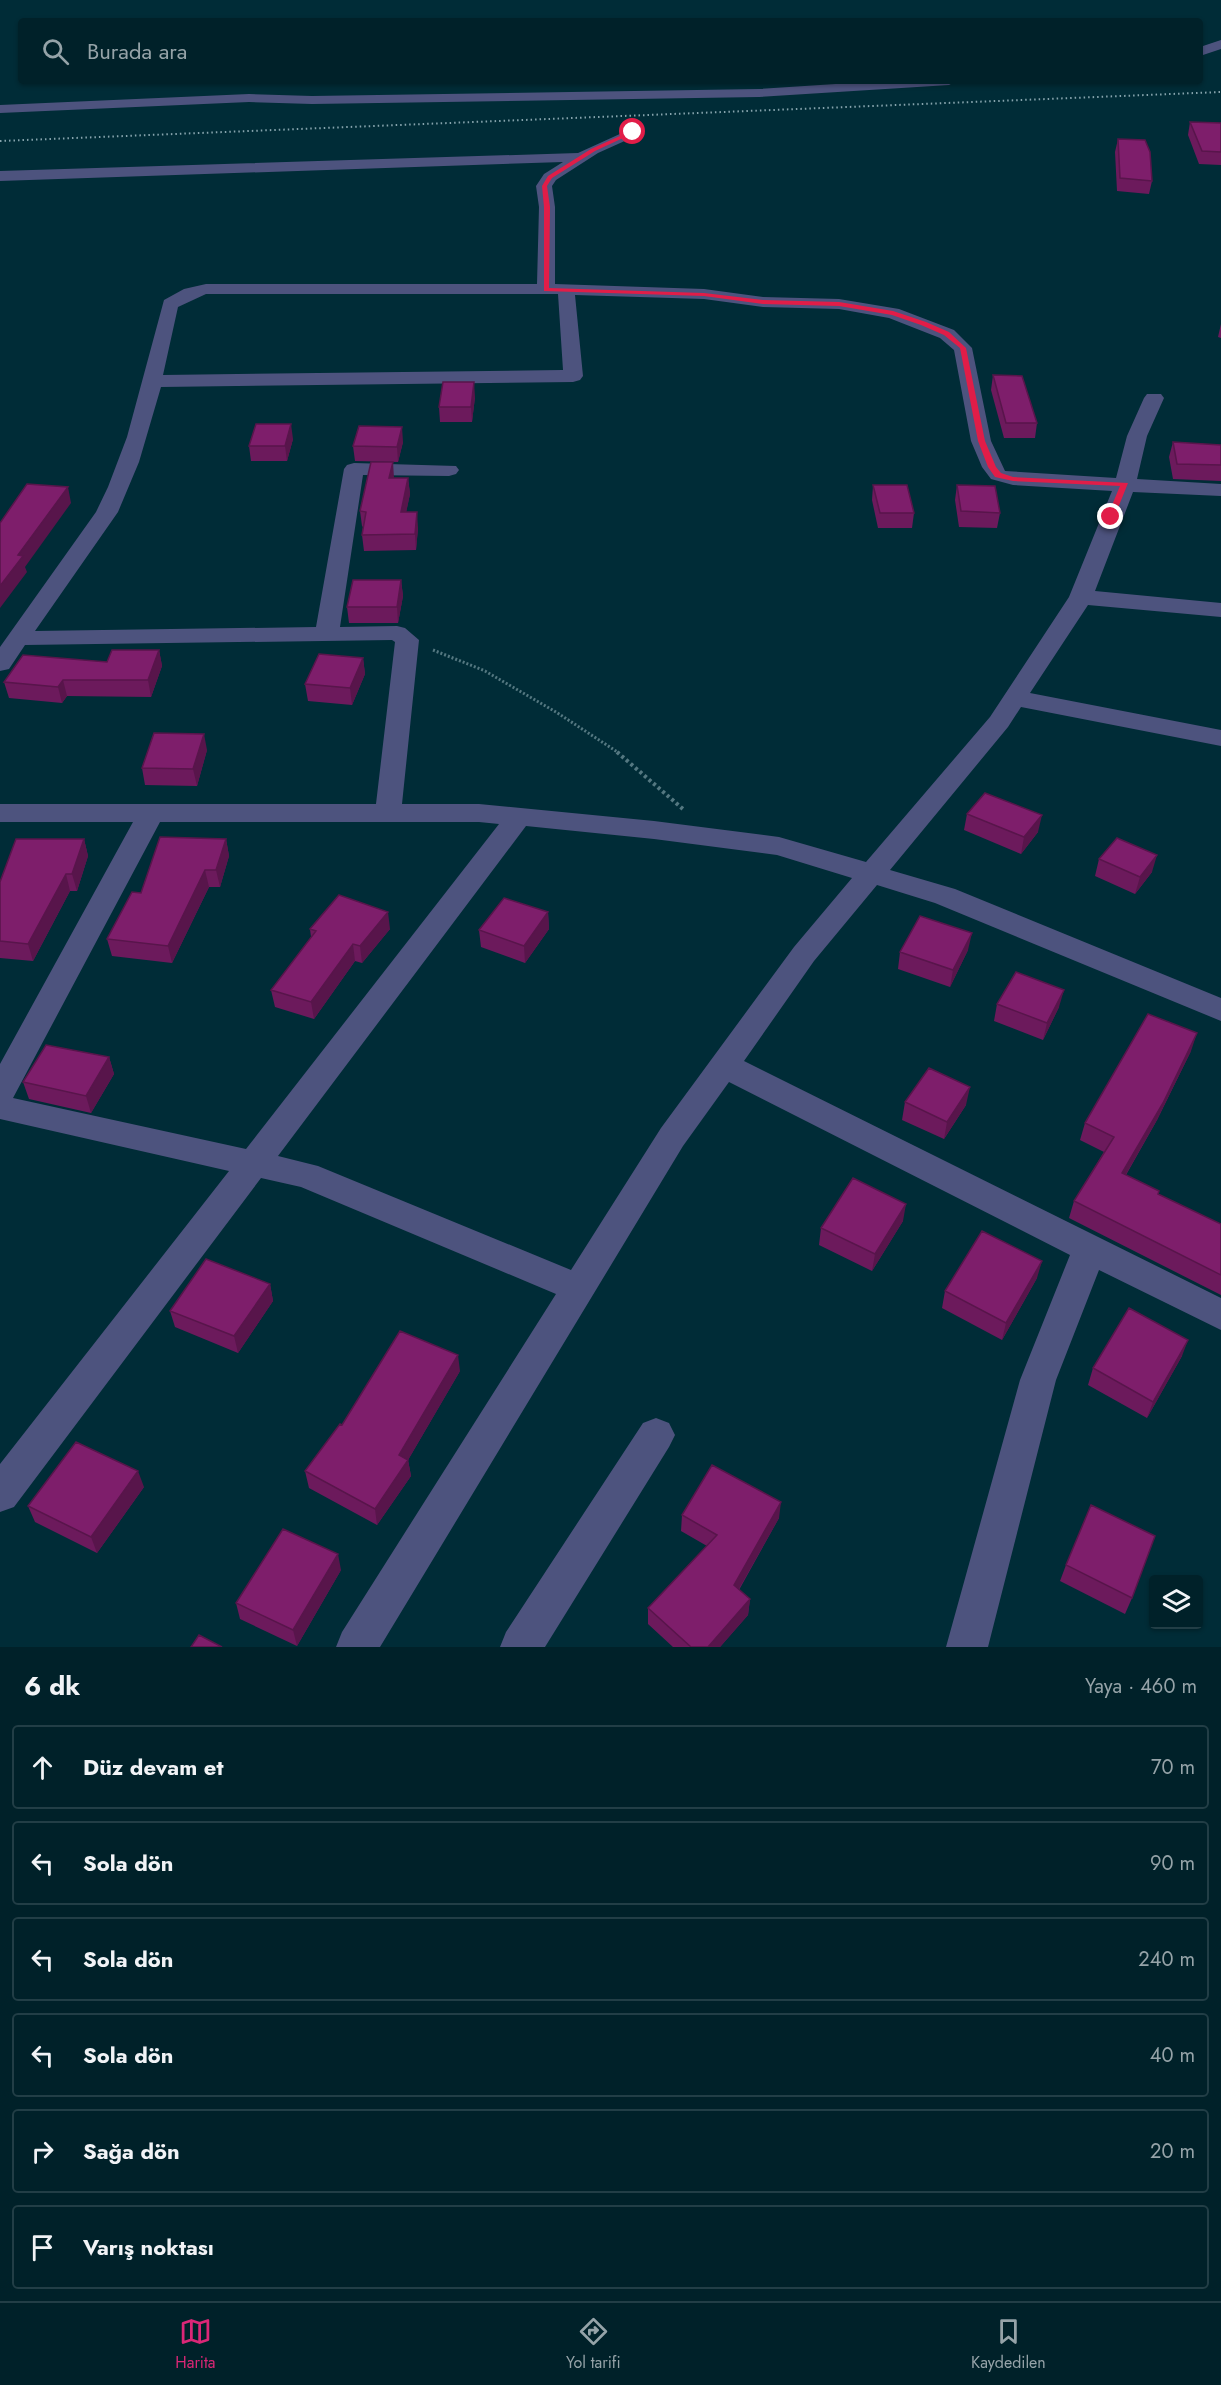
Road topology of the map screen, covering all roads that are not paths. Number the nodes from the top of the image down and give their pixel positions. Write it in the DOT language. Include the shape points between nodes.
graph roads {
  1 [pos="1221,44"];
  2 [pos="1203,51"];
  3 [pos="902,84"];
  4 [pos="0,109"];
  5 [pos="633,132"];
  6 [pos="583,157"];
  7 [pos="0,176"];
  8 [pos="556,289"];
  9 [pos="152,381"];
  10 [pos="1154,398"];
  11 [pos="449,470"];
  12 [pos="1125,484"];
  13 [pos="1221,490"];
  14 [pos="1081,597"];
  15 [pos="1221,610"];
  16 [pos="327,634"];
  17 [pos="18,638"];
  18 [pos="0,664"];
  19 [pos="1015,698"];
  20 [pos="1221,738"];
  21 [pos="0,813"];
  22 [pos="151,813"];
  23 [pos="388,813"];
  24 [pos="519,817"];
  25 [pos="873,874"];
  26 [pos="1221,1010"];
  27 [pos="724,1065"];
  28 [pos="0,1093"];
  29 [pos="0,1107"];
  30 [pos="252,1164"];
  31 [pos="1090,1248"];
  32 [pos="578,1288"];
  33 [pos="1221,1314"];
  34 [pos="656,1435"];
  35 [pos="0,1494"];
  36 [pos="357,1647"];
  37 [pos="521,1647"];
  38 [pos="967,1647"];
  1 -- 2 [label="street"];
  3 -- 4 [label="street" via="759,93 249,98"];
  5 -- 6 [label="street"];
  6 -- 7 [label="street"];
  6 -- 8 [label="street" via="550,177 544,186"];
  8 -- 9 [label="street" via="223,289 190,293 170,304"];
  8 -- 9 [label="street" via="573,376"];
  8 -- 12 [label="street" via="704,294 763,302 847,305 893,313 947,334 963,348 981,441 998,475"];
  9 -- 17 [label="street" via="133,457 119,489"];
  10 -- 12 [label="street" via="1137,436"];
  11 -- 16 [label="street" via="354,469"];
  12 -- 13 [label="street"];
  12 -- 14 [label="street"];
  14 -- 15 [label="street"];
  14 -- 19 [label="street"];
  16 -- 17 [label="street"];
  16 -- 23 [label="street" via="397,633 407,640"];
  17 -- 18 [label="street"];
  19 -- 20 [label="street"];
  19 -- 25 [label="street"];
  21 -- 22 [label="street"];
  22 -- 23 [label="street"];
  22 -- 28 [label="street"];
  23 -- 24 [label="street"];
  24 -- 25 [label="street" via="779,846"];
  24 -- 30 [label="street"];
  25 -- 26 [label="street" via="945,896"];
  25 -- 27 [label="street" via="804,954"];
  27 -- 31 [label="street"];
  27 -- 32 [label="street" via="672,1137"];
  29 -- 30 [label="street"];
  30 -- 32 [label="street" via="306,1175"];
  30 -- 35 [label="street"];
  31 -- 33 [label="street"];
  31 -- 38 [label="street" via="1038,1380"];
  32 -- 36 [label="street"];
  34 -- 37 [label="street"];
}
